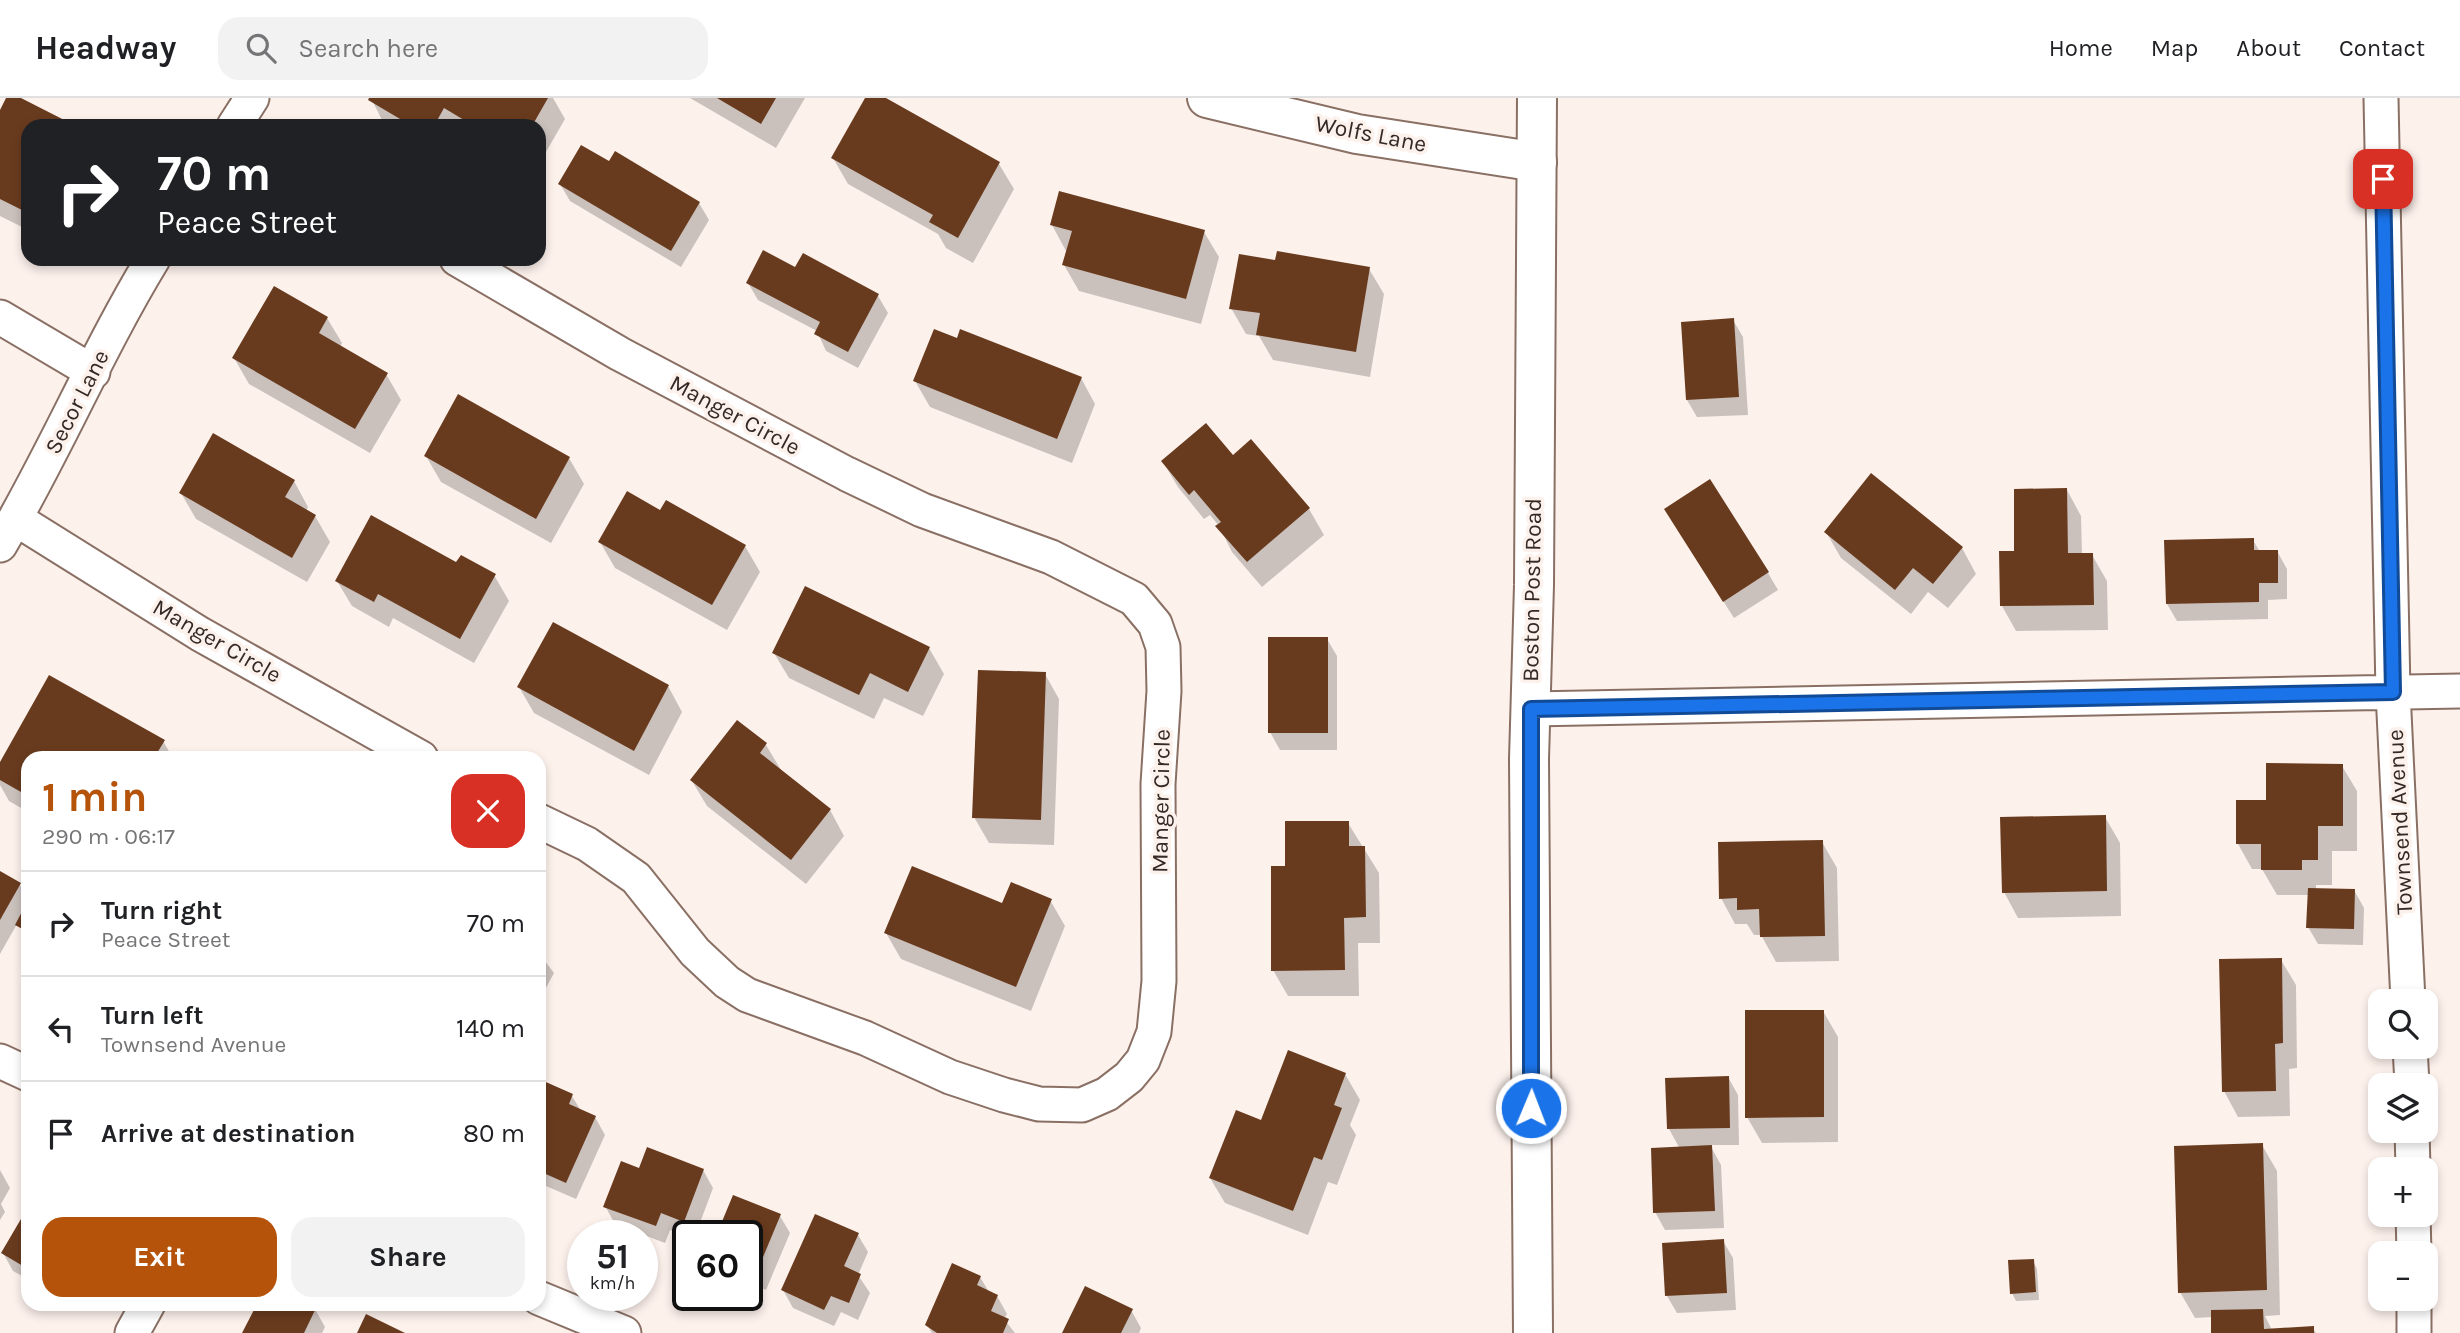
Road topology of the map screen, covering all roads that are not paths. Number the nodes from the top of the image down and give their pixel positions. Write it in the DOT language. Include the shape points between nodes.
graph roads {
  1 [pos="252,98"];
  2 [pos="1207,98"];
  3 [pos="1537,98"];
  4 [pos="2381,98"];
  5 [pos="238,119"];
  6 [pos="1537,162"];
  7 [pos="149,266"];
  8 [pos="469,266"];
  9 [pos="0,317"];
  10 [pos="93,372"];
  11 [pos="8,532"];
  12 [pos="2460,691"];
  13 [pos="2393,692"];
  14 [pos="1531,709"];
  15 [pos="409,751"];
  16 [pos="546,824"];
  17 [pos="2407,989"];
  18 [pos="0,1061"];
  19 [pos="21,1071"];
  20 [pos="546,1301"];
  21 [pos="144,1311"];
  22 [pos="2414,1311"];
  23 [pos="132,1333"];
  24 [pos="624,1333"];
  25 [pos="1533,1333"];
  26 [pos="2414,1333"];
  1 -- 5 [label="street"];
  2 -- 6 [label="main road, Wolfs Lane" via="1357,134"];
  3 -- 6 [label="main road, Boston Post Road"];
  4 -- 13 [label="street, Townsend Avenue"];
  6 -- 14 [label="main road, Boston Post Road"];
  7 -- 10 [label="street, Secor Lane"];
  8 -- 16 [label="street, Manger Circle" via="620,354 847,474 922,510 1051,557 1134,598 1155,624 1163,658 1159,981 1154,1032 1143,1060 1129,1077 1082,1105 1039,1104 993,1091 747,995 695,952 636,878 587,844"];
  9 -- 10 [label="street"];
  10 -- 11 [label="street, Secor Lane"];
  11 -- 15 [label="street, Manger Circle"];
  12 -- 13 [label="street"];
  13 -- 14 [label="street"];
  13 -- 17 [label="street, Townsend Avenue"];
  14 -- 25 [label="main road, Boston Post Road"];
  18 -- 19 [label="street"];
  20 -- 24 [label="street"];
  21 -- 23 [label="street"];
  22 -- 26 [label="street"];
}
